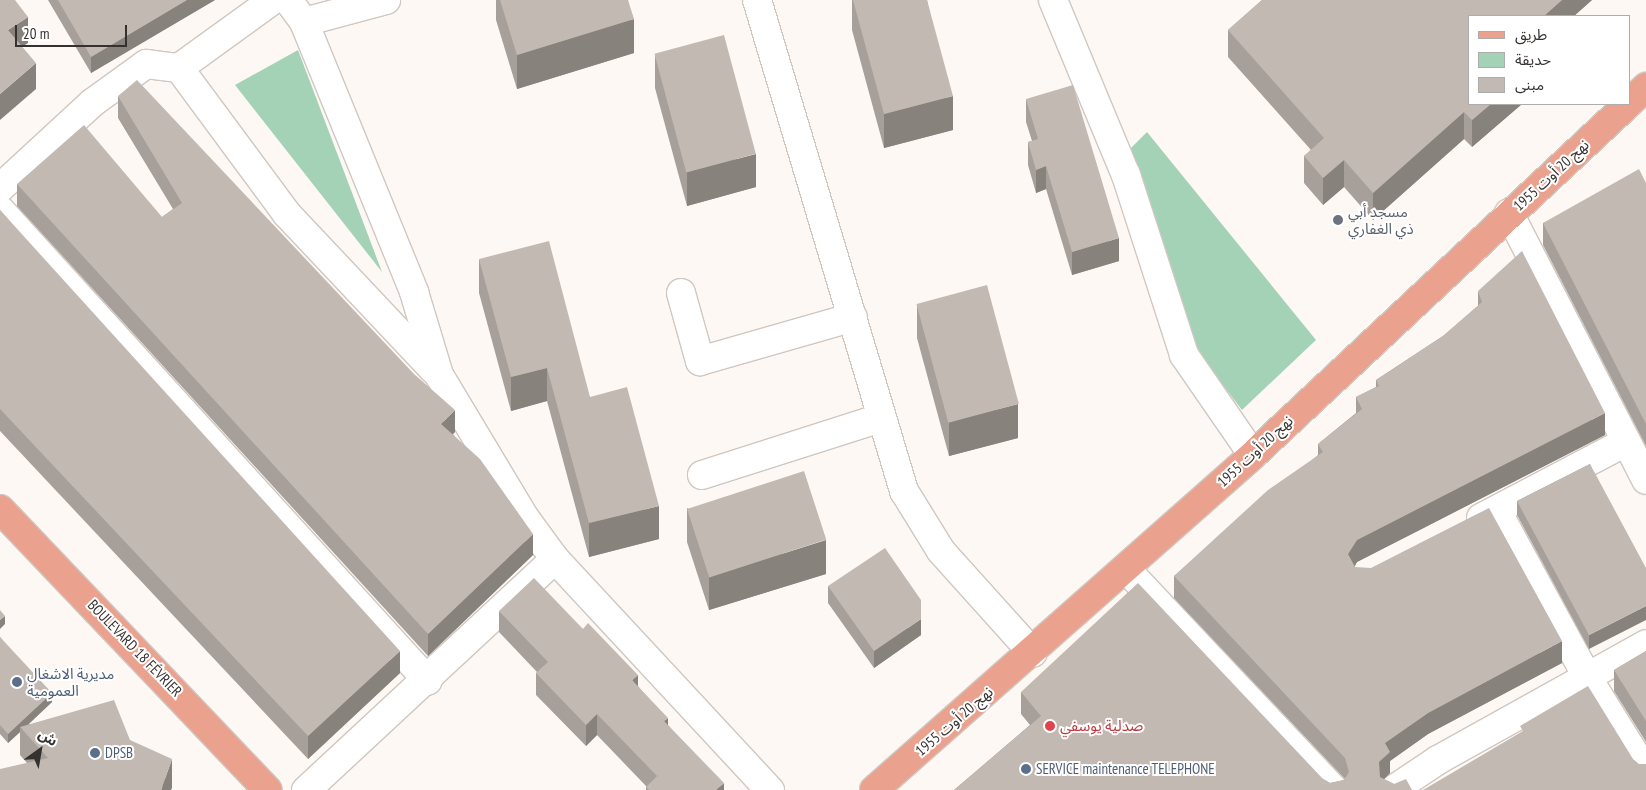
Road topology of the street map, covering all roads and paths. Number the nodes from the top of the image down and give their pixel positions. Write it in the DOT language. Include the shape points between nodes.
graph roads {
  1 [pos="273,0"];
  2 [pos="288,0"];
  3 [pos="386,0"];
  4 [pos="757,0"];
  5 [pos="1053,0"];
  6 [pos="304,22"];
  7 [pos="179,68"];
  8 [pos="1646,87"];
  9 [pos="1631,101"];
  10 [pos="1627,105"];
  11 [pos="0,188"];
  12 [pos="0,210"];
  13 [pos="1509,213"];
  14 [pos="681,293"];
  15 [pos="853,317"];
  16 [pos="439,375"];
  17 [pos="881,418"];
  18 [pos="1626,442"];
  19 [pos="1253,455"];
  20 [pos="702,475"];
  21 [pos="1646,480"];
  22 [pos="0,509"];
  23 [pos="1497,511"];
  24 [pos="1462,528"];
  25 [pos="555,559"];
  26 [pos="1126,569"];
  27 [pos="1646,644"];
  28 [pos="1033,652"];
  29 [pos="1587,677"];
  30 [pos="428,681"];
  31 [pos="1646,772"];
  32 [pos="268,790"];
  33 [pos="306,790"];
  34 [pos="770,790"];
  35 [pos="874,790"];
  36 [pos="1334,790"];
  37 [pos="1393,790"];
  1 -- 7 [label="street"];
  2 -- 6 [label="street"];
  3 -- 6 [label="street"];
  4 -- 15 [label="street"];
  5 -- 19 [label="street" via="1126,175 1184,355"];
  6 -- 16 [label="street" via="414,292"];
  7 -- 11 [label="street" via="146,64 92,104"];
  7 -- 16 [label="street" via="287,214"];
  8 -- 9 [label="main road, نهج 20 أوت 1955"];
  10 -- 13 [label="main road, نهج 20 أوت 1955"];
  12 -- 30 [label="street"];
  13 -- 18 [label="street"];
  13 -- 19 [label="main road, نهج 20 أوت 1955"];
  14 -- 15 [label="street" via="700,361"];
  15 -- 17 [label="street"];
  16 -- 25 [label="street" via="524,518"];
  17 -- 20 [label="street"];
  17 -- 28 [label="street" via="904,491 941,551"];
  18 -- 21 [label="street"];
  18 -- 23 [label="street"];
  19 -- 26 [label="main road, نهج 20 أوت 1955"];
  22 -- 32 [label="main road, BOULEVARD 18 FÉVRIER"];
  23 -- 24 [label="street"];
  23 -- 29 [label="street"];
  25 -- 30 [label="street"];
  25 -- 34 [label="street"];
  26 -- 28 [label="main road, نهج 20 أوت 1955"];
  26 -- 36 [label="street"];
  27 -- 29 [label="street"];
  28 -- 35 [label="main road, نهج 20 أوت 1955"];
  29 -- 31 [label="street"];
  29 -- 37 [label="street" via="1438,760"];
  30 -- 33 [label="street"];
}
